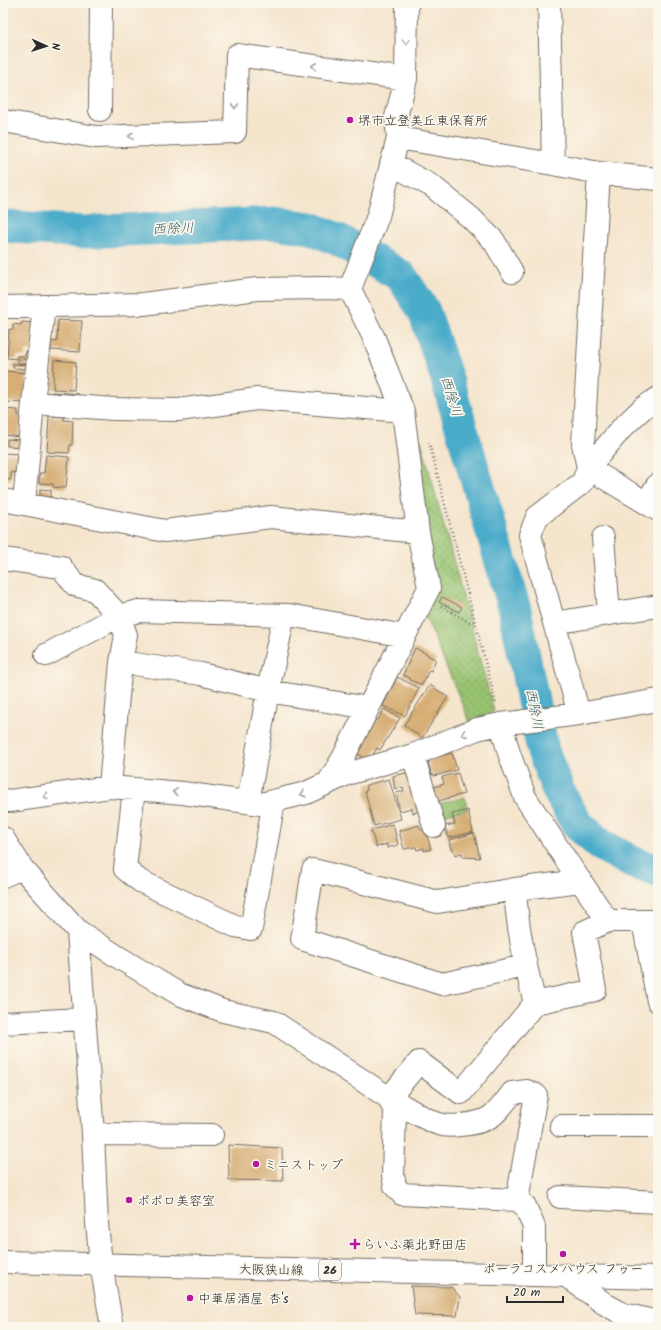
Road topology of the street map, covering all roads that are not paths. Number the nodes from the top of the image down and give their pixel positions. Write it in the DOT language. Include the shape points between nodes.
graph roads {
  1 [pos="101,3"];
  2 [pos="407,3"];
  3 [pos="549,3"];
  4 [pos="406,79"];
  5 [pos="100,110"];
  6 [pos="3,121"];
  7 [pos="398,138"];
  8 [pos="391,164"];
  9 [pos="553,164"];
  10 [pos="598,173"];
  11 [pos="658,179"];
  12 [pos="512,272"];
  13 [pos="351,286"];
  14 [pos="44,306"];
  15 [pos="3,307"];
  16 [pos="658,398"];
  17 [pos="33,403"];
  18 [pos="403,410"];
  19 [pos="588,468"];
  20 [pos="658,484"];
  21 [pos="3,500"];
  22 [pos="24,503"];
  23 [pos="652,506"];
  24 [pos="418,532"];
  25 [pos="603,538"];
  26 [pos="3,559"];
  27 [pos="658,606"];
  28 [pos="609,614"];
  29 [pos="284,615"];
  30 [pos="119,616"];
  31 [pos="554,623"];
  32 [pos="405,636"];
  33 [pos="46,655"];
  34 [pos="121,662"];
  35 [pos="268,691"];
  36 [pos="658,700"];
  37 [pos="368,708"];
  38 [pos="572,716"];
  39 [pos="508,723"];
  40 [pos="413,755"];
  41 [pos="328,783"];
  42 [pos="110,787"];
  43 [pos="134,789"];
  44 [pos="274,801"];
  45 [pos="248,802"];
  46 [pos="5,804"];
  47 [pos="434,826"];
  48 [pos="3,838"];
  49 [pos="13,872"];
  50 [pos="581,881"];
  51 [pos="515,889"];
  52 [pos="608,921"];
  53 [pos="651,921"];
  54 [pos="78,931"];
  55 [pos="525,966"];
  56 [pos="658,1001"];
  57 [pos="535,1003"];
  58 [pos="84,1019"];
  59 [pos="3,1023"];
  60 [pos="392,1105"];
  61 [pos="561,1126"];
  62 [pos="658,1126"];
  63 [pos="93,1134"];
  64 [pos="212,1135"];
  65 [pos="560,1197"];
  66 [pos="516,1200"];
  67 [pos="658,1202"];
  68 [pos="3,1262"];
  69 [pos="101,1264"];
  70 [pos="534,1274"];
  71 [pos="566,1275"];
  72 [pos="658,1278"];
  73 [pos="658,1322"];
  74 [pos="112,1327"];
  1 -- 5 [label="street"];
  2 -- 4 [label="street, one-way"];
  3 -- 9 [label="street"];
  4 -- 6 [label="street, one-way" via="236,55 235,132 96,137"];
  4 -- 7 [label="street" via="396,117"];
  7 -- 8 [label="street"];
  7 -- 9 [label="street"];
  8 -- 12 [label="street" via="432,186 471,218 494,241"];
  8 -- 13 [label="street" via="378,216"];
  9 -- 10 [label="street"];
  10 -- 11 [label="street"];
  10 -- 19 [label="street" via="583,444"];
  13 -- 14 [label="street" via="257,289 144,304"];
  13 -- 18 [label="street"];
  14 -- 15 [label="street"];
  14 -- 17 [label="street"];
  16 -- 19 [label="street" via="622,428"];
  17 -- 18 [label="street" via="114,409 179,410 257,399"];
  17 -- 22 [label="street"];
  18 -- 24 [label="street"];
  19 -- 23 [label="street"];
  19 -- 31 [label="street" via="583,482 537,517 530,535"];
  20 -- 23 [label="street"];
  21 -- 22 [label="street"];
  22 -- 24 [label="street" via="165,531 271,517"];
  24 -- 32 [label="street" via="429,588"];
  25 -- 28 [label="street"];
  26 -- 30 [label="street" via="60,567 75,585 95,590"];
  27 -- 28 [label="street"];
  28 -- 31 [label="street"];
  29 -- 30 [label="street" via="139,611"];
  29 -- 32 [label="street"];
  29 -- 35 [label="street"];
  30 -- 33 [label="street"];
  30 -- 34 [label="street" via="126,635"];
  31 -- 38 [label="street"];
  32 -- 37 [label="street"];
  34 -- 35 [label="street" via="201,674"];
  34 -- 42 [label="street"];
  35 -- 37 [label="street"];
  35 -- 45 [label="street"];
  36 -- 38 [label="street"];
  37 -- 41 [label="street"];
  38 -- 39 [label="street"];
  39 -- 40 [label="street, one-way" via="477,729"];
  39 -- 50 [label="street" via="509,753 525,797"];
  40 -- 41 [label="street" via="347,774"];
  40 -- 47 [label="street"];
  41 -- 44 [label="street, one-way" via="306,793"];
  42 -- 43 [label="street"];
  42 -- 46 [label="street, one-way"];
  43 -- 44 [label="street" via="125,869 147,885 235,926 251,929"];
  45 -- 43 [label="street, one-way"];
  44 -- 45 [label="street" via="261,804"];
  48 -- 49 [label="street"];
  49 -- 54 [label="street"];
  50 -- 51 [label="street"];
  50 -- 52 [label="street"];
  51 -- 55 [label="street" via="517,920"];
  51 -- 55 [label="street" via="438,902 313,870 302,940 442,984"];
  52 -- 53 [label="street"];
  52 -- 57 [label="street" via="584,932 595,990"];
  53 -- 56 [label="street"];
  54 -- 58 [label="street"];
  54 -- 60 [label="street" via="179,994 224,1011 274,1022"];
  55 -- 57 [label="street"];
  57 -- 60 [label="street" via="461,1093 419,1062"];
  58 -- 59 [label="street"];
  58 -- 63 [label="street"];
  60 -- 66 [label="street" via="393,1175 395,1186 402,1194"];
  60 -- 66 [label="street" via="400,1104 439,1125 455,1126 486,1120 500,1110 512,1093 527,1091 536,1095"];
  61 -- 62 [label="street"];
  63 -- 64 [label="street"];
  63 -- 69 [label="street"];
  65 -- 67 [label="street"];
  66 -- 70 [label="street" via="525,1206 534,1228"];
  68 -- 69 [label="street, 大阪狭山線 / 26"];
  69 -- 70 [label="street, 大阪狭山線 / 26"];
  69 -- 74 [label="street"];
  70 -- 71 [label="street, 大阪狭山線 / 26"];
  71 -- 72 [label="street, 大阪狭山線 / 26"];
  71 -- 73 [label="street" via="623,1314"];
}
